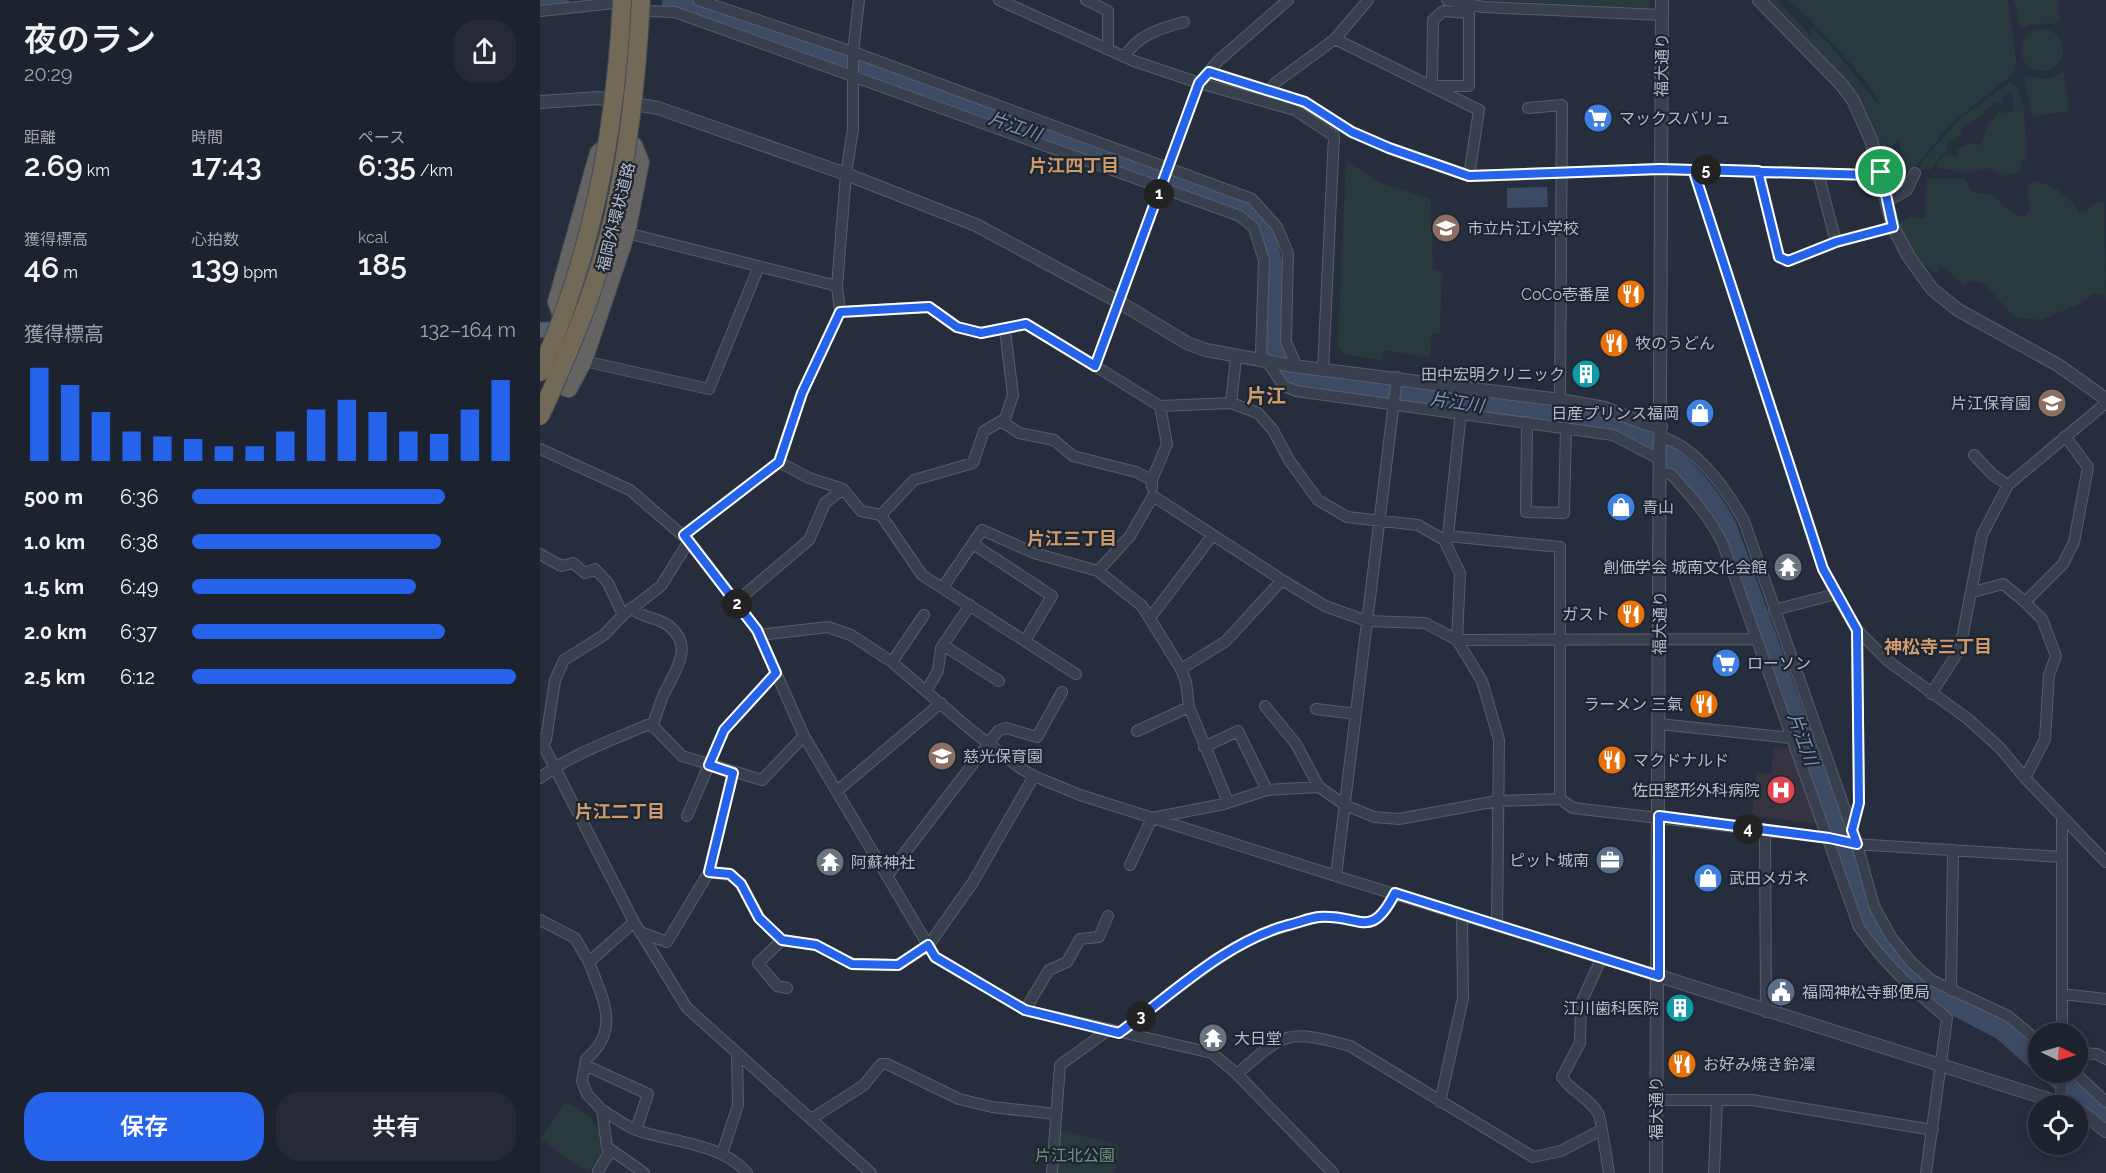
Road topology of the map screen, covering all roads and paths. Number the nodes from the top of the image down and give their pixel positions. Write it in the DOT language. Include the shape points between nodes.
graph roads {
  1 [pos="698,0"];
  2 [pos="859,0"];
  3 [pos="999,0"];
  4 [pos="1086,0"];
  5 [pos="1287,0"];
  6 [pos="1368,0"];
  7 [pos="1447,0"];
  8 [pos="1662,0"];
  9 [pos="1759,0"];
  10 [pos="634,2"];
  11 [pos="1469,9"];
  12 [pos="540,11"];
  13 [pos="1662,15"];
  14 [pos="1184,22"];
  15 [pos="1335,39"];
  16 [pos="1106,49"];
  17 [pos="853,52"];
  18 [pos="1125,57"];
  19 [pos="1209,72"];
  20 [pos="852,77"];
  21 [pos="1199,83"];
  22 [pos="1432,86"];
  23 [pos="1271,90"];
  24 [pos="616,100"];
  25 [pos="540,102"];
  26 [pos="639,104"];
  27 [pos="1528,108"];
  28 [pos="634,146"];
  29 [pos="1168,169"];
  30 [pos="1660,169"];
  31 [pos="1696,169"];
  32 [pos="1758,171"];
  33 [pos="1881,172"];
  34 [pos="1818,173"];
  35 [pos="1915,173"];
  36 [pos="846,174"];
  37 [pos="1562,174"];
  38 [pos="1469,176"];
  39 [pos="1162,187"];
  40 [pos="1887,201"];
  41 [pos="1893,227"];
  42 [pos="627,233"];
  43 [pos="1836,242"];
  44 [pos="759,266"];
  45 [pos="837,286"];
  46 [pos="1119,302"];
  47 [pos="840,312"];
  48 [pos="560,324"];
  49 [pos="540,330"];
  50 [pos="1005,330"];
  51 [pos="1236,358"];
  52 [pos="584,361"];
  53 [pos="1269,362"];
  54 [pos="1095,366"];
  55 [pos="1295,367"];
  56 [pos="1323,370"];
  57 [pos="540,372"];
  58 [pos="1396,381"];
  59 [pos="559,386"];
  60 [pos="1560,400"];
  61 [pos="2106,401"];
  62 [pos="1231,403"];
  63 [pos="1393,404"];
  64 [pos="1160,405"];
  65 [pos="1461,412"];
  66 [pos="540,416"];
  67 [pos="1001,421"];
  68 [pos="540,422"];
  69 [pos="1527,422"];
  70 [pos="1566,428"];
  71 [pos="1661,432"];
  72 [pos="2065,436"];
  73 [pos="540,449"];
  74 [pos="1974,455"];
  75 [pos="1661,460"];
  76 [pos="779,462"];
  77 [pos="1661,473"];
  78 [pos="1152,480"];
  79 [pos="2008,485"];
  80 [pos="843,489"];
  81 [pos="1153,496"];
  82 [pos="881,515"];
  83 [pos="1381,521"];
  84 [pos="1212,536"];
  85 [pos="687,538"];
  86 [pos="1446,538"];
  87 [pos="973,544"];
  88 [pos="540,554"];
  89 [pos="1098,571"];
  90 [pos="1282,580"];
  91 [pos="943,587"];
  92 [pos="1973,592"];
  93 [pos="1836,594"];
  94 [pos="736,602"];
  95 [pos="2025,602"];
  96 [pos="970,605"];
  97 [pos="1774,610"];
  98 [pos="627,612"];
  99 [pos="924,615"];
  100 [pos="1150,618"];
  101 [pos="1367,621"];
  102 [pos="1857,630"];
  103 [pos="759,635"];
  104 [pos="1561,639"];
  105 [pos="1659,639"];
  106 [pos="1755,639"];
  107 [pos="1457,640"];
  108 [pos="1025,641"];
  109 [pos="943,645"];
  110 [pos="892,662"];
  111 [pos="1181,669"];
  112 [pos="776,673"];
  113 [pos="1076,674"];
  114 [pos="999,681"];
  115 [pos="926,691"];
  116 [pos="1062,692"];
  117 [pos="1931,694"];
  118 [pos="941,703"];
  119 [pos="1266,706"];
  120 [pos="1189,707"];
  121 [pos="1316,709"];
  122 [pos="1356,714"];
  123 [pos="1659,724"];
  124 [pos="652,727"];
  125 [pos="1137,730"];
  126 [pos="804,736"];
  127 [pos="1791,738"];
  128 [pos="988,743"];
  129 [pos="543,744"];
  130 [pos="1204,747"];
  131 [pos="540,761"];
  132 [pos="709,765"];
  133 [pos="555,767"];
  134 [pos="733,773"];
  135 [pos="1034,776"];
  136 [pos="540,778"];
  137 [pos="2025,778"];
  138 [pos="1319,787"];
  139 [pos="1267,790"];
  140 [pos="837,791"];
  141 [pos="1560,799"];
  142 [pos="1497,801"];
  143 [pos="1228,802"];
  144 [pos="1345,805"];
  145 [pos="687,816"];
  146 [pos="1659,816"];
  147 [pos="2061,816"];
  148 [pos="1152,818"];
  149 [pos="1852,830"];
  150 [pos="1765,831"];
  151 [pos="1832,839"];
  152 [pos="1855,844"];
  153 [pos="1953,850"];
  154 [pos="2062,857"];
  155 [pos="2106,862"];
  156 [pos="1130,865"];
  157 [pos="709,872"];
  158 [pos="887,876"];
  159 [pos="1336,876"];
  160 [pos="1395,893"];
  161 [pos="1462,915"];
  162 [pos="1108,916"];
  163 [pos="540,920"];
  164 [pos="1497,926"];
  165 [pos="637,927"];
  166 [pos="782,940"];
  167 [pos="928,945"];
  168 [pos="1601,959"];
  169 [pos="589,962"];
  170 [pos="1659,976"];
  171 [pos="787,988"];
  172 [pos="1951,991"];
  173 [pos="2062,994"];
  174 [pos="2106,999"];
  175 [pos="1025,1010"];
  176 [pos="1766,1012"];
  177 [pos="2062,1023"];
  178 [pos="1107,1031"];
  179 [pos="1119,1033"];
  180 [pos="2028,1033"];
  181 [pos="737,1053"];
  182 [pos="2088,1054"];
  183 [pos="2106,1059"];
  184 [pos="585,1065"];
  185 [pos="1941,1065"];
  186 [pos="1237,1074"];
  187 [pos="2086,1083"];
  188 [pos="2053,1095"];
  189 [pos="1656,1100"];
  190 [pos="1717,1100"];
  191 [pos="1440,1102"];
  192 [pos="2106,1102"];
  193 [pos="602,1110"];
  194 [pos="1056,1114"];
  195 [pos="2088,1117"];
  196 [pos="811,1119"];
  197 [pos="636,1130"];
  198 [pos="1601,1130"];
  199 [pos="1933,1130"];
  200 [pos="2106,1131"];
  201 [pos="611,1150"];
  202 [pos="722,1154"];
  203 [pos="598,1171"];
  204 [pos="644,1173"];
  205 [pos="747,1173"];
  206 [pos="871,1173"];
  207 [pos="1052,1173"];
  208 [pos="1333,1173"];
  209 [pos="1610,1173"];
  210 [pos="1656,1173"];
  211 [pos="1714,1173"];
  212 [pos="1926,1173"];
  1 -- 17 [label="street"];
  2 -- 17 [label="street"];
  3 -- 16 [label="street"];
  4 -- 16 [label="street" via="1108,11"];
  5 -- 19 [label="street"];
  6 -- 15 [label="street"];
  7 -- 11 [label="street"];
  8 -- 13 [label="street, 福大通り"];
  9 -- 33 [label="street" via="1853,100"];
  10 -- 12 [label="street"];
  10 -- 20 [label="street" via="675,12"];
  10 -- 24 [label="highway, 福岡外環状道路"];
  10 -- 26 [label="highway, 福岡外環状道路"];
  10 -- 57 [label="highway, bridge" via="596,210 563,316"];
  10 -- 66 [label="highway, bridge" via="635,88 614,214 579,324"];
  11 -- 13 [label="street"];
  11 -- 22 [label="street" via="1443,11 1433,20"];
  11 -- 22 [label="street" via="1469,86"];
  13 -- 30 [label="street, 福大通り"];
  14 -- 18 [label="street" via="1155,30 1129,49"];
  15 -- 22 [label="street"];
  15 -- 23 [label="street"];
  16 -- 18 [label="street"];
  17 -- 20 [label="street"];
  17 -- 29 [label="street"];
  18 -- 21 [label="street"];
  19 -- 21 [label="street"];
  19 -- 23 [label="street"];
  20 -- 36 [label="street" via="853,129"];
  20 -- 39 [label="street"];
  21 -- 29 [label="street"];
  21 -- 56 [label="street" via="1295,110 1334,136"];
  22 -- 38 [label="street" via="1479,110"];
  23 -- 38 [label="street" via="1305,102 1352,132"];
  24 -- 25 [label="street"];
  24 -- 26 [label="street"];
  24 -- 48 [label="highway, 福岡外環状道路" via="612,138 591,231"];
  26 -- 28 [label="highway, 福岡外環状道路"];
  26 -- 36 [label="street"];
  27 -- 37 [label="street" via="1562,105"];
  28 -- 42 [label="highway" via="641,162"];
  28 -- 59 [label="highway, 福岡外環状道路" via="614,234 589,315"];
  29 -- 39 [label="street"];
  29 -- 55 [label="street" via="1252,199 1277,227 1288,253 1286,342"];
  30 -- 31 [label="street"];
  30 -- 37 [label="street"];
  30 -- 71 [label="street, 福大通り"];
  31 -- 32 [label="street"];
  31 -- 93 [label="street" via="1823,569"];
  32 -- 34 [label="street"];
  32 -- 43 [label="street" via="1779,257 1788,261"];
  33 -- 34 [label="street"];
  33 -- 40 [label="street"];
  34 -- 43 [label="street"];
  35 -- 40 [label="street" via="1906,190"];
  36 -- 45 [label="street"];
  36 -- 46 [label="street" via="976,225"];
  37 -- 38 [label="street"];
  37 -- 60 [label="street"];
  39 -- 46 [label="street"];
  39 -- 53 [label="street" via="1240,216 1254,228 1264,261 1261,353"];
  40 -- 41 [label="street"];
  41 -- 43 [label="street"];
  41 -- 61 [label="street" via="1932,289 1958,310 2058,365"];
  42 -- 44 [label="street"];
  42 -- 52 [label="highway"];
  44 -- 45 [label="street"];
  44 -- 52 [label="street" via="709,390"];
  45 -- 47 [label="street"];
  46 -- 51 [label="street" via="1187,344"];
  46 -- 54 [label="street"];
  47 -- 50 [label="street" via="929,307 957,327 981,333"];
  47 -- 76 [label="street" via="802,393"];
  48 -- 49 [label="main road"];
  48 -- 57 [label="highway, 福岡外環状道路"];
  50 -- 54 [label="street" via="1026,324"];
  50 -- 67 [label="street" via="1013,395"];
  51 -- 53 [label="street"];
  51 -- 62 [label="street"];
  52 -- 59 [label="highway" via="569,389"];
  53 -- 55 [label="street"];
  53 -- 63 [label="street" via="1284,386 1296,391"];
  54 -- 64 [label="street"];
  55 -- 56 [label="street"];
  56 -- 58 [label="street"];
  58 -- 60 [label="street"];
  58 -- 63 [label="street"];
  59 -- 68 [label="highway, 福岡外環状道路"];
  60 -- 71 [label="street" via="1605,408"];
  61 -- 72 [label="street"];
  62 -- 64 [label="street"];
  62 -- 83 [label="street" via="1258,413 1318,500 1347,517"];
  63 -- 65 [label="street"];
  63 -- 83 [label="street"];
  64 -- 78 [label="street" via="1167,444"];
  65 -- 69 [label="street"];
  65 -- 86 [label="street"];
  67 -- 78 [label="street" via="1018,433 1054,440 1073,456 1136,472"];
  67 -- 82 [label="street" via="984,431 973,463 914,480"];
  69 -- 70 [label="street"];
  69 -- 70 [label="street" via="1526,512 1564,513"];
  70 -- 75 [label="street" via="1613,435"];
  71 -- 75 [label="street, 福大通り"];
  71 -- 97 [label="street" via="1684,448 1733,500"];
  72 -- 79 [label="street"];
  72 -- 95 [label="street" via="2088,467 2074,542 2063,564"];
  73 -- 85 [label="street" via="630,490"];
  74 -- 79 [label="street"];
  75 -- 77 [label="street, 福大通り"];
  76 -- 80 [label="street" via="809,478"];
  76 -- 85 [label="street"];
  77 -- 105 [label="street, 福大通り"];
  77 -- 106 [label="street" via="1671,474 1714,525"];
  78 -- 81 [label="street"];
  79 -- 92 [label="street" via="1982,535"];
  80 -- 82 [label="street" via="861,511"];
  80 -- 94 [label="street" via="825,503 809,540"];
  81 -- 84 [label="street"];
  81 -- 89 [label="street" via="1130,536"];
  82 -- 91 [label="street" via="922,575"];
  83 -- 86 [label="street" via="1418,525"];
  83 -- 101 [label="street"];
  84 -- 90 [label="street"];
  84 -- 100 [label="street"];
  85 -- 94 [label="street"];
  85 -- 98 [label="street" via="661,586"];
  86 -- 104 [label="street" via="1560,547"];
  86 -- 107 [label="street" via="1460,573"];
  87 -- 89 [label="street" via="981,530 1034,553"];
  87 -- 91 [label="street"];
  87 -- 108 [label="street" via="1052,596"];
  88 -- 98 [label="street" via="561,566 573,564 585,573 595,569"];
  89 -- 100 [label="street" via="1142,606"];
  90 -- 101 [label="street" via="1325,606"];
  90 -- 111 [label="street" via="1227,640"];
  91 -- 96 [label="street"];
  92 -- 95 [label="street" via="2003,584"];
  92 -- 117 [label="street" via="1960,649"];
  93 -- 97 [label="street"];
  93 -- 102 [label="street"];
  94 -- 103 [label="street"];
  95 -- 137 [label="street" via="2042,619 2056,656 2049,675 2045,739"];
  96 -- 108 [label="street"];
  96 -- 109 [label="street"];
  97 -- 149 [label="street"];
  98 -- 124 [label="street" via="668,625 682,647 681,663"];
  98 -- 129 [label="street" via="604,635 564,660 555,680"];
  99 -- 110 [label="street"];
  100 -- 111 [label="street"];
  101 -- 107 [label="street" via="1425,623"];
  101 -- 122 [label="street"];
  102 -- 117 [label="street" via="1888,661"];
  102 -- 149 [label="street" via="1859,803"];
  103 -- 110 [label="street" via="828,627 851,635"];
  103 -- 112 [label="street"];
  104 -- 105 [label="street"];
  104 -- 107 [label="street"];
  104 -- 141 [label="street"];
  105 -- 106 [label="street"];
  105 -- 123 [label="street, 福大通り"];
  106 -- 127 [label="street"];
  107 -- 142 [label="street" via="1482,681 1499,740"];
  108 -- 113 [label="street"];
  109 -- 114 [label="street"];
  109 -- 115 [label="street" via="938,671"];
  110 -- 115 [label="street"];
  111 -- 120 [label="street"];
  112 -- 126 [label="street"];
  112 -- 132 [label="street" via="724,730"];
  115 -- 118 [label="street"];
  116 -- 128 [label="street" via="1036,737 1006,728"];
  117 -- 137 [label="street" via="1968,719"];
  118 -- 128 [label="street"];
  118 -- 140 [label="street"];
  119 -- 138 [label="street" via="1296,744"];
  120 -- 125 [label="street"];
  120 -- 130 [label="street"];
  121 -- 122 [label="street"];
  122 -- 144 [label="street"];
  123 -- 127 [label="street"];
  123 -- 146 [label="street, 福大通り"];
  124 -- 132 [label="street" via="682,756"];
  124 -- 133 [label="street" via="647,725"];
  126 -- 134 [label="street" via="762,780"];
  126 -- 140 [label="street"];
  127 -- 151 [label="street"];
  128 -- 135 [label="street"];
  128 -- 158 [label="street"];
  129 -- 131 [label="street"];
  129 -- 133 [label="street"];
  130 -- 139 [label="street" via="1238,731"];
  130 -- 143 [label="street"];
  132 -- 134 [label="street"];
  132 -- 145 [label="street"];
  133 -- 136 [label="street"];
  133 -- 165 [label="street"];
  134 -- 157 [label="street"];
  135 -- 148 [label="street"];
  135 -- 167 [label="street" via="973,882"];
  137 -- 147 [label="street"];
  138 -- 139 [label="street"];
  138 -- 144 [label="street"];
  139 -- 143 [label="street"];
  140 -- 158 [label="street"];
  141 -- 142 [label="street"];
  141 -- 146 [label="street" via="1573,808"];
  142 -- 144 [label="street" via="1399,819 1374,817"];
  142 -- 164 [label="street"];
  143 -- 148 [label="street"];
  144 -- 159 [label="street"];
  146 -- 150 [label="street"];
  146 -- 170 [label="street, 福大通り"];
  147 -- 154 [label="street"];
  147 -- 155 [label="street"];
  148 -- 156 [label="street"];
  148 -- 159 [label="street"];
  149 -- 152 [label="street"];
  150 -- 151 [label="street"];
  150 -- 176 [label="street"];
  151 -- 152 [label="street"];
  151 -- 185 [label="street" via="1859,927 1899,978 1947,1018"];
  152 -- 153 [label="street"];
  152 -- 172 [label="street" via="1874,906 1891,937 1911,962"];
  153 -- 154 [label="street"];
  153 -- 172 [label="street"];
  154 -- 173 [label="street"];
  157 -- 165 [label="street" via="667,942"];
  157 -- 166 [label="street" via="730,874 741,884 759,918"];
  158 -- 167 [label="street"];
  159 -- 160 [label="street"];
  160 -- 161 [label="street"];
  160 -- 179 [label="street" via="1384,915 1370,923 1319,917 1267,931 1211,964"];
  161 -- 164 [label="street"];
  161 -- 191 [label="street" via="1463,998"];
  162 -- 175 [label="street" via="1099,937 1080,939 1067,962 1049,970"];
  163 -- 169 [label="street" via="575,938"];
  164 -- 168 [label="street"];
  165 -- 169 [label="street"];
  165 -- 181 [label="street" via="687,1008"];
  166 -- 167 [label="street" via="816,945 852,964 898,965"];
  166 -- 171 [label="street" via="758,963 777,986"];
  167 -- 175 [label="street" via="935,957"];
  168 -- 170 [label="street"];
  168 -- 198 [label="street" via="1581,1003 1580,1043 1562,1077 1568,1088 1580,1092 1599,1114"];
  169 -- 184 [label="street" via="607,1011 607,1026 599,1048 586,1059"];
  170 -- 176 [label="street"];
  170 -- 189 [label="street, 福大通り"];
  172 -- 180 [label="street" via="2008,1016"];
  173 -- 174 [label="street"];
  173 -- 177 [label="street"];
  175 -- 178 [label="street"];
  176 -- 185 [label="street"];
  178 -- 179 [label="street"];
  178 -- 194 [label="street" via="1060,1065"];
  179 -- 186 [label="street" via="1212,1053"];
  181 -- 196 [label="street"];
  181 -- 202 [label="street" via="738,1105"];
  182 -- 183 [label="street"];
  184 -- 193 [label="street" via="582,1081 587,1094"];
  184 -- 197 [label="street" via="648,1094"];
  185 -- 188 [label="street"];
  185 -- 199 [label="street"];
  186 -- 191 [label="street" via="1275,1041 1300,1034 1350,1046"];
  186 -- 208 [label="street"];
  187 -- 192 [label="street"];
  189 -- 190 [label="street"];
  189 -- 210 [label="street, 福大通り"];
  190 -- 199 [label="street" via="1752,1100"];
  190 -- 211 [label="street"];
  191 -- 198 [label="street" via="1533,1157 1561,1151"];
  193 -- 197 [label="street"];
  193 -- 201 [label="street" via="607,1147"];
  194 -- 196 [label="street" via="959,1100 880,1064 864,1085"];
  194 -- 207 [label="street"];
  195 -- 200 [label="street"];
  196 -- 206 [label="street"];
  197 -- 202 [label="street"];
  198 -- 209 [label="street"];
  199 -- 212 [label="street"];
  201 -- 203 [label="street"];
  201 -- 204 [label="street"];
  202 -- 205 [label="street"];
}
